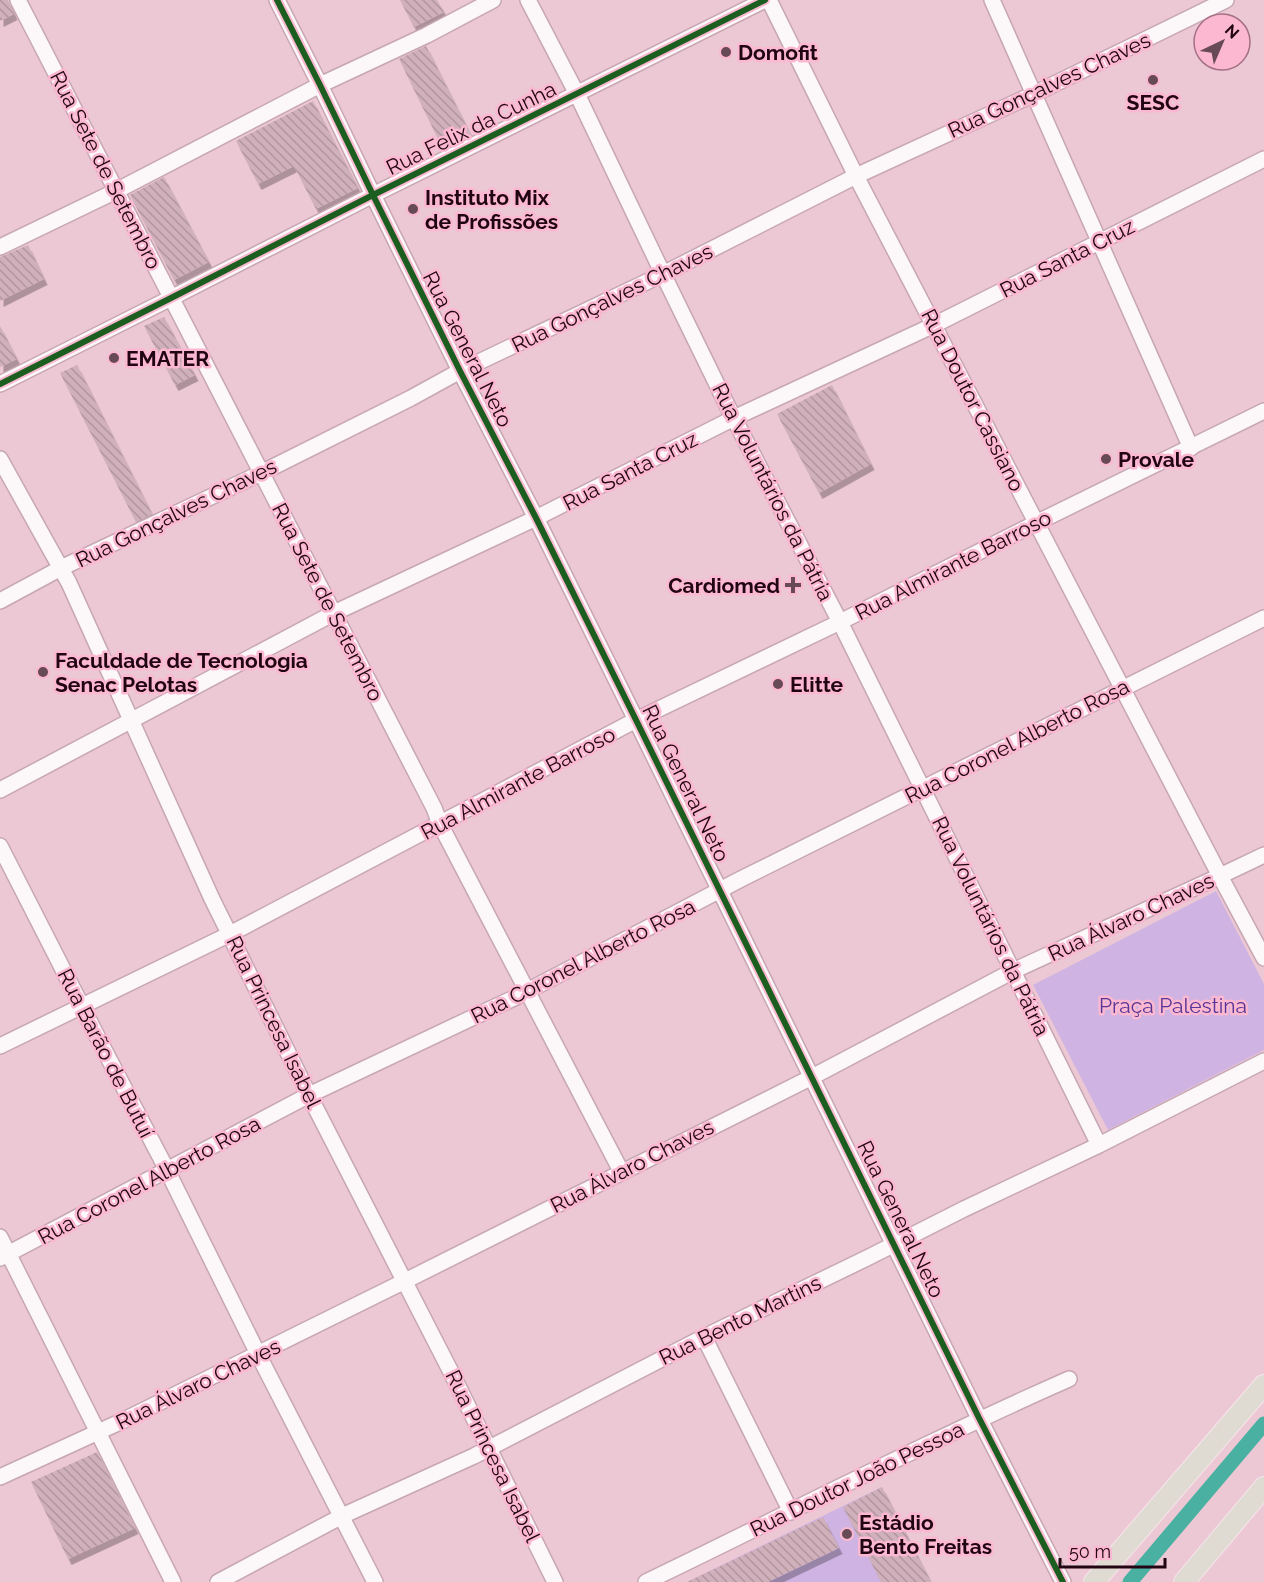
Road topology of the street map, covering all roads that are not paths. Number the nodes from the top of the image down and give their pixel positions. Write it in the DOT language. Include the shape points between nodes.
graph roads {
  1 [pos="18,0"];
  2 [pos="277,0"];
  3 [pos="493,0"];
  4 [pos="528,0"];
  5 [pos="767,0"];
  6 [pos="992,0"];
  7 [pos="1226,0"];
  8 [pos="320,85"];
  9 [pos="578,94"];
  10 [pos="1034,94"];
  11 [pos="1264,159"];
  12 [pos="856,176"];
  13 [pos="116,191"];
  14 [pos="373,195"];
  15 [pos="1100,242"];
  16 [pos="0,247"];
  17 [pos="663,274"];
  18 [pos="171,298"];
  19 [pos="934,325"];
  20 [pos="460,371"];
  21 [pos="0,384"];
  22 [pos="1264,411"];
  23 [pos="734,418"];
  24 [pos="1191,448"];
  25 [pos="0,459"];
  26 [pos="261,473"];
  27 [pos="536,518"];
  28 [pos="1036,523"];
  29 [pos="61,568"];
  30 [pos="0,601"];
  31 [pos="334,613"];
  32 [pos="1264,618"];
  33 [pos="840,622"];
  34 [pos="1123,687"];
  35 [pos="636,720"];
  36 [pos="131,722"];
  37 [pos="924,789"];
  38 [pos="0,790"];
  39 [pos="440,824"];
  40 [pos="0,846"];
  41 [pos="1264,855"];
  42 [pos="1220,876"];
  43 [pos="720,890"];
  44 [pos="230,934"];
  45 [pos="1264,958"];
  46 [pos="1013,971"];
  47 [pos="528,991"];
  48 [pos="81,1006"];
  49 [pos="0,1046"];
  50 [pos="1264,1061"];
  51 [pos="812,1077"];
  52 [pos="309,1095"];
  53 [pos="1100,1145"];
  54 [pos="167,1170"];
  55 [pos="621,1171"];
  56 [pos="0,1237"];
  57 [pos="895,1244"];
  58 [pos="4,1256"];
  59 [pos="405,1281"];
  60 [pos="704,1337"];
  61 [pos="258,1354"];
  62 [pos="1068,1379"];
  63 [pos="1264,1384"];
  64 [pos="980,1418"];
  65 [pos="98,1432"];
  66 [pos="489,1448"];
  67 [pos="0,1477"];
  68 [pos="1264,1487"];
  69 [pos="791,1512"];
  70 [pos="342,1516"];
  71 [pos="173,1582"];
  72 [pos="218,1582"];
  73 [pos="375,1582"];
  74 [pos="555,1582"];
  75 [pos="646,1582"];
  76 [pos="1063,1582"];
  77 [pos="1094,1582"];
  78 [pos="1184,1582"];
  1 -- 13 [label="street, Rua Sete de Setembro"];
  2 -- 8 [label="street, Rua General Neto"];
  3 -- 8 [label="street"];
  4 -- 9 [label="street, Rua Voluntários da Pátria"];
  5 -- 9 [label="street, Rua Felix da Cunha"];
  5 -- 12 [label="street, Rua Doutor Cassiano"];
  6 -- 10 [label="street"];
  7 -- 10 [label="street, Rua Gonçalves Chaves"];
  8 -- 13 [label="street"];
  8 -- 14 [label="street, Rua General Neto"];
  9 -- 14 [label="street, Rua Felix da Cunha"];
  9 -- 17 [label="street, Rua Voluntários da Pátria"];
  10 -- 12 [label="street, Rua Gonçalves Chaves"];
  10 -- 15 [label="street"];
  11 -- 15 [label="street, Rua Santa Cruz"];
  12 -- 17 [label="street, Rua Gonçalves Chaves"];
  12 -- 19 [label="street, Rua Doutor Cassiano"];
  13 -- 16 [label="street"];
  13 -- 18 [label="street, Rua Sete de Setembro"];
  14 -- 18 [label="street, Rua Felix da Cunha"];
  14 -- 20 [label="street, Rua General Neto"];
  15 -- 19 [label="street, Rua Santa Cruz"];
  15 -- 24 [label="street"];
  17 -- 20 [label="street, Rua Gonçalves Chaves"];
  17 -- 23 [label="street, Rua Voluntários da Pátria"];
  18 -- 21 [label="street, Rua Felix da Cunha"];
  18 -- 26 [label="street, Rua Sete de Setembro"];
  19 -- 23 [label="street, Rua Santa Cruz"];
  19 -- 28 [label="street, Rua Doutor Cassiano"];
  20 -- 26 [label="street, Rua Gonçalves Chaves"];
  20 -- 27 [label="street, Rua General Neto"];
  22 -- 24 [label="street, Rua Almirante Barroso"];
  23 -- 27 [label="street, Rua Santa Cruz"];
  23 -- 33 [label="street, Rua Voluntários da Pátria"];
  24 -- 28 [label="street, Rua Almirante Barroso"];
  25 -- 29 [label="street, Rua Princesa Isabel"];
  26 -- 29 [label="street, Rua Gonçalves Chaves"];
  26 -- 31 [label="street, Rua Sete de Setembro"];
  27 -- 31 [label="street, Rua Santa Cruz"];
  27 -- 35 [label="street, Rua General Neto"];
  28 -- 33 [label="street, Rua Almirante Barroso"];
  28 -- 34 [label="street, Rua Doutor Cassiano"];
  29 -- 30 [label="street, Rua Gonçalves Chaves"];
  29 -- 36 [label="street, Rua Princesa Isabel"];
  31 -- 36 [label="street, Rua Santa Cruz"];
  31 -- 39 [label="street, Rua Sete de Setembro"];
  32 -- 34 [label="street, Rua Coronel Alberto Rosa"];
  33 -- 35 [label="street, Rua Almirante Barroso"];
  33 -- 37 [label="street, Rua Voluntários da Pátria"];
  34 -- 37 [label="street, Rua Coronel Alberto Rosa"];
  34 -- 42 [label="street, Rua Doutor Cassiano"];
  35 -- 39 [label="street, Rua Almirante Barroso"];
  35 -- 43 [label="street, Rua General Neto"];
  36 -- 38 [label="street, Rua Santa Cruz"];
  36 -- 44 [label="street, Rua Princesa Isabel"];
  37 -- 43 [label="street, Rua Coronel Alberto Rosa"];
  37 -- 46 [label="street, Rua Voluntários da Pátria"];
  39 -- 44 [label="street, Rua Almirante Barroso"];
  39 -- 47 [label="street, Rua Sete de Setembro"];
  40 -- 48 [label="street, Rua Barão de Butuí"];
  41 -- 42 [label="street, Rua Álvaro Chaves"];
  42 -- 45 [label="street, Rua Doutor Cassiano"];
  42 -- 46 [label="street, Rua Álvaro Chaves"];
  43 -- 47 [label="street, Rua Coronel Alberto Rosa"];
  43 -- 51 [label="street, Rua General Neto"];
  44 -- 48 [label="street, Rua Almirante Barroso"];
  44 -- 52 [label="street, Rua Princesa Isabel"];
  46 -- 51 [label="street, Rua Álvaro Chaves"];
  46 -- 53 [label="street, Rua Voluntários da Pátria"];
  47 -- 52 [label="street, Rua Coronel Alberto Rosa"];
  47 -- 55 [label="street, Rua Sete de Setembro"];
  48 -- 49 [label="street, Rua Almirante Barroso"];
  48 -- 54 [label="street, Rua Barão de Butuí"];
  50 -- 53 [label="street, Rua Bento Martins"];
  51 -- 55 [label="street, Rua Álvaro Chaves"];
  51 -- 57 [label="street, Rua General Neto"];
  52 -- 54 [label="street, Rua Coronel Alberto Rosa"];
  52 -- 59 [label="street, Rua Princesa Isabel"];
  53 -- 57 [label="street, Rua Bento Martins"];
  54 -- 58 [label="street, Rua Coronel Alberto Rosa"];
  54 -- 61 [label="street, Rua Barão de Butuí"];
  55 -- 59 [label="street, Rua Álvaro Chaves"];
  56 -- 58 [label="street"];
  57 -- 60 [label="street, Rua Bento Martins"];
  57 -- 64 [label="street, Rua General Neto"];
  58 -- 65 [label="street"];
  59 -- 61 [label="street, Rua Álvaro Chaves"];
  59 -- 66 [label="street, Rua Princesa Isabel"];
  60 -- 66 [label="street, Rua Bento Martins"];
  60 -- 69 [label="street"];
  61 -- 65 [label="street, Rua Álvaro Chaves"];
  61 -- 70 [label="street, Rua Barão de Butuí"];
  62 -- 64 [label="street, Rua Doutor João Pessoa"];
  63 -- 77 [label="main road"];
  64 -- 69 [label="street, Rua Doutor João Pessoa"];
  64 -- 76 [label="street, Rua General Neto"];
  65 -- 67 [label="street, Rua Álvaro Chaves"];
  65 -- 71 [label="street"];
  66 -- 70 [label="street, Rua Bento Martins"];
  66 -- 74 [label="street, Rua Princesa Isabel"];
  68 -- 78 [label="main road"];
  69 -- 75 [label="street, Rua Doutor João Pessoa"];
  70 -- 72 [label="street, Rua Bento Martins"];
  70 -- 73 [label="street, Rua Barão de Butuí"];
}
